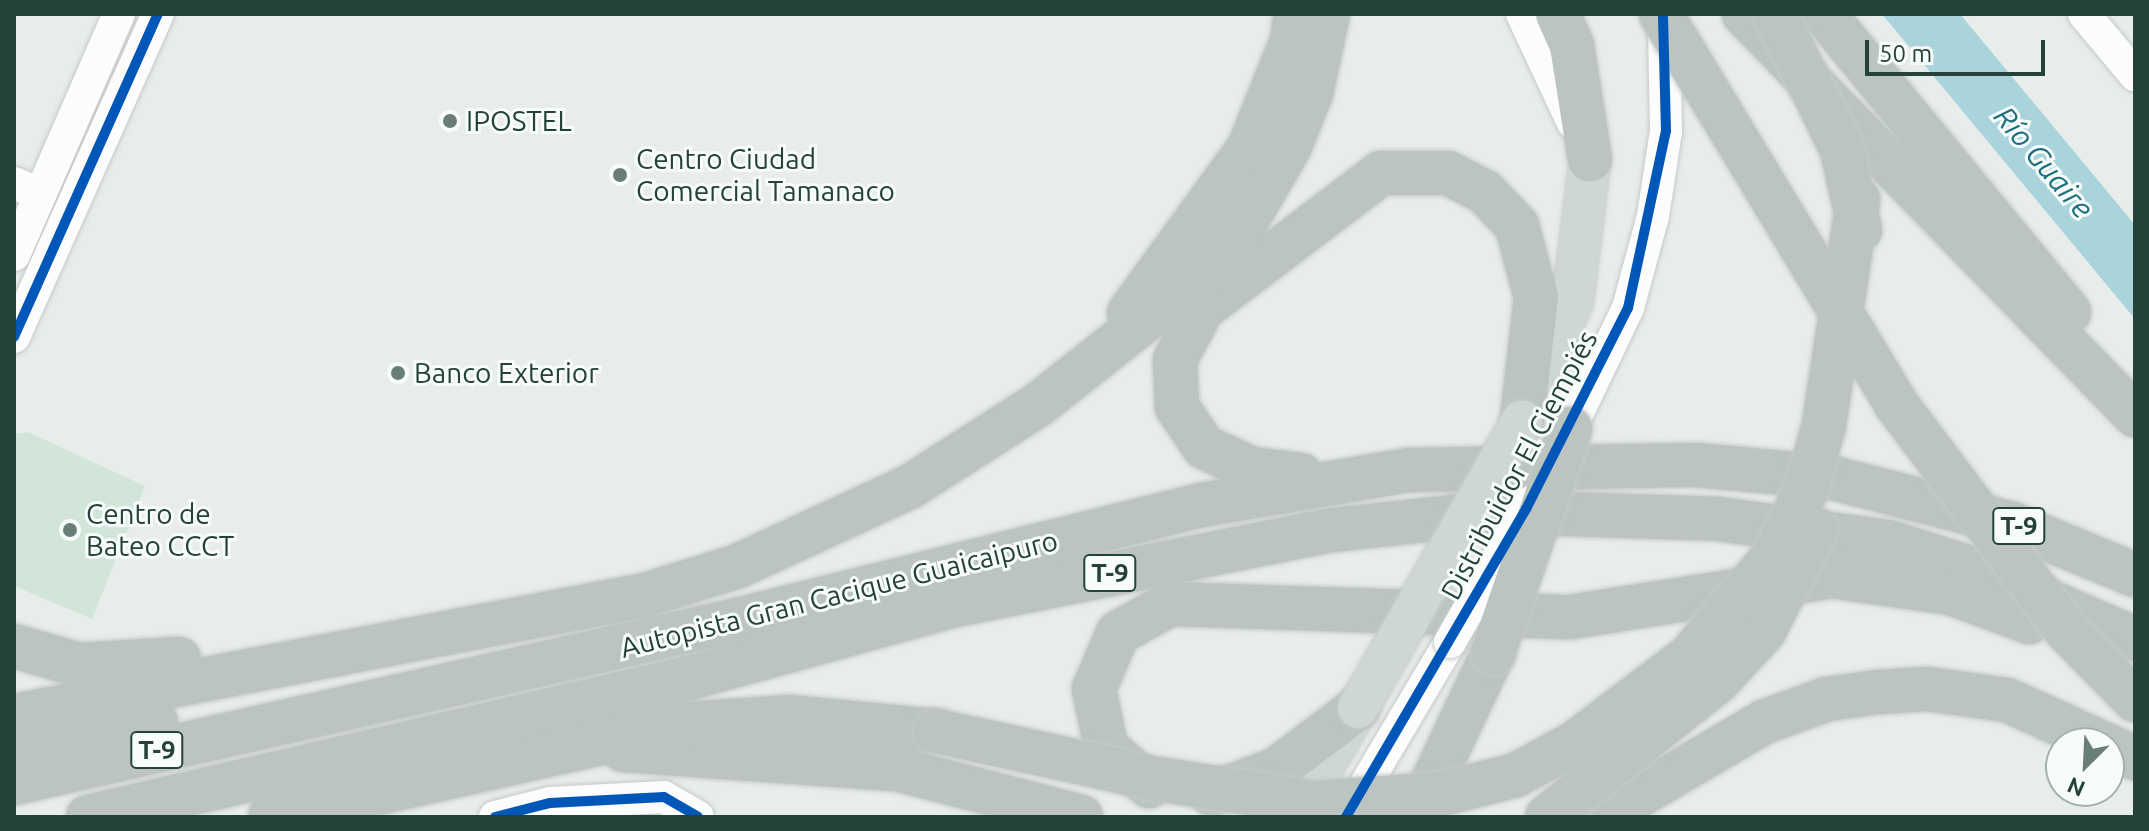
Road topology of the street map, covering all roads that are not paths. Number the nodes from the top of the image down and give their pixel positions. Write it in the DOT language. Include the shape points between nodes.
graph roads {
  1 [pos="119,14"];
  2 [pos="158,14"];
  3 [pos="1522,14"];
  4 [pos="1558,14"];
  5 [pos="1662,14"];
  6 [pos="1744,14"];
  7 [pos="1776,14"];
  8 [pos="1824,14"];
  9 [pos="2084,14"];
  10 [pos="1316,23"];
  11 [pos="2135,75"];
  12 [pos="1590,160"];
  13 [pos="27,188"];
  14 [pos="1858,200"];
  15 [pos="14,253"];
  16 [pos="14,337"];
  17 [pos="2127,406"];
  18 [pos="1522,420"];
  19 [pos="1570,429"];
  20 [pos="1408,470"];
  21 [pos="2135,575"];
  22 [pos="2135,639"];
  23 [pos="14,646"];
  24 [pos="271,665"];
  25 [pos="2135,665"];
  26 [pos="2135,700"];
  27 [pos="1358,708"];
  28 [pos="14,716"];
  29 [pos="301,717"];
  30 [pos="589,743"];
  31 [pos="14,747"];
  32 [pos="2135,758"];
  33 [pos="840,769"];
  34 [pos="14,783"];
  35 [pos="88,817"];
  36 [pos="270,817"];
  37 [pos="495,817"];
  38 [pos="698,817"];
  39 [pos="1001,817"];
  40 [pos="1081,817"];
  41 [pos="1293,817"];
  42 [pos="1346,817"];
  43 [pos="1416,817"];
  44 [pos="1547,817"];
  45 [pos="1602,817"];
  1 -- 13 [label="street"];
  2 -- 16 [label="street"];
  3 -- 12 [label="street"];
  4 -- 12 [label="highway" via="1572,46"];
  5 -- 19 [label="street, Distribuidor El Ciempiés" via="1666,131 1653,216 1628,308"];
  5 -- 26 [label="highway, bridge" via="1896,404 2067,631"];
  6 -- 17 [label="highway, bridge" via="1922,203"];
  7 -- 14 [label="highway, bridge" via="1842,150"];
  8 -- 17 [label="highway" via="2090,337"];
  9 -- 11 [label="street"];
  10 -- 24 [label="highway" via="1292,41 1249,148 1094,359 911,486 736,567 645,595"];
  12 -- 18 [label="main road, Distribuidor El Ciempiés" via="1573,300"];
  13 -- 15 [label="street"];
  14 -- 30 [label="highway, bridge" via="1824,425 1806,490 1774,556 1690,656 1575,743 1516,775 1442,794 1314,803 1151,778 936,731 763,718"];
  14 -- 44 [label="highway, bridge" via="1862,268 1847,424 1803,564 1764,631 1717,682"];
  18 -- 20 [label="highway" via="1536,297 1517,226 1485,192 1448,173 1381,173 1202,309 1176,354 1173,389 1196,438 1241,466 1297,475"];
  18 -- 27 [label="main road, Distribuidor El Ciempiés, bridge"];
  19 -- 42 [label="street, Distribuidor El Ciempiés, bridge"];
  19 -- 43 [label="highway, bridge" via="1493,653"];
  20 -- 21 [label="highway, Autopista Gran Cacique Guaicaipuro / T-9" via="1696,465 1829,477 2012,524"];
  20 -- 29 [label="highway, Autopista Gran Cacique Guaicaipuro / T-9" via="1202,505"];
  22 -- 35 [label="highway, Autopista Gran Cacique Guaicaipuro / T-9" via="1974,569 1888,542 1718,519 1500,512 1333,530 951,606 689,678"];
  23 -- 24 [label="highway" via="79,665 235,652"];
  24 -- 28 [label="highway"];
  25 -- 27 [label="highway" via="1951,593 1831,576 1570,617 1170,604 1118,633 1094,689 1096,722 1114,759 1145,785 1184,796 1266,776"];
  27 -- 41 [label="main road, Distribuidor El Ciempiés"];
  29 -- 31 [label="highway" via="219,711"];
  29 -- 34 [label="highway, Autopista Gran Cacique Guaicaipuro / T-9"];
  30 -- 33 [label="highway"];
  30 -- 36 [label="highway"];
  32 -- 45 [label="highway" via="2007,700 1927,689 1879,692 1827,699 1764,722"];
  33 -- 39 [label="highway"];
  33 -- 40 [label="highway" via="930,774"];
  37 -- 38 [label="street" via="550,803 664,797"];
}
